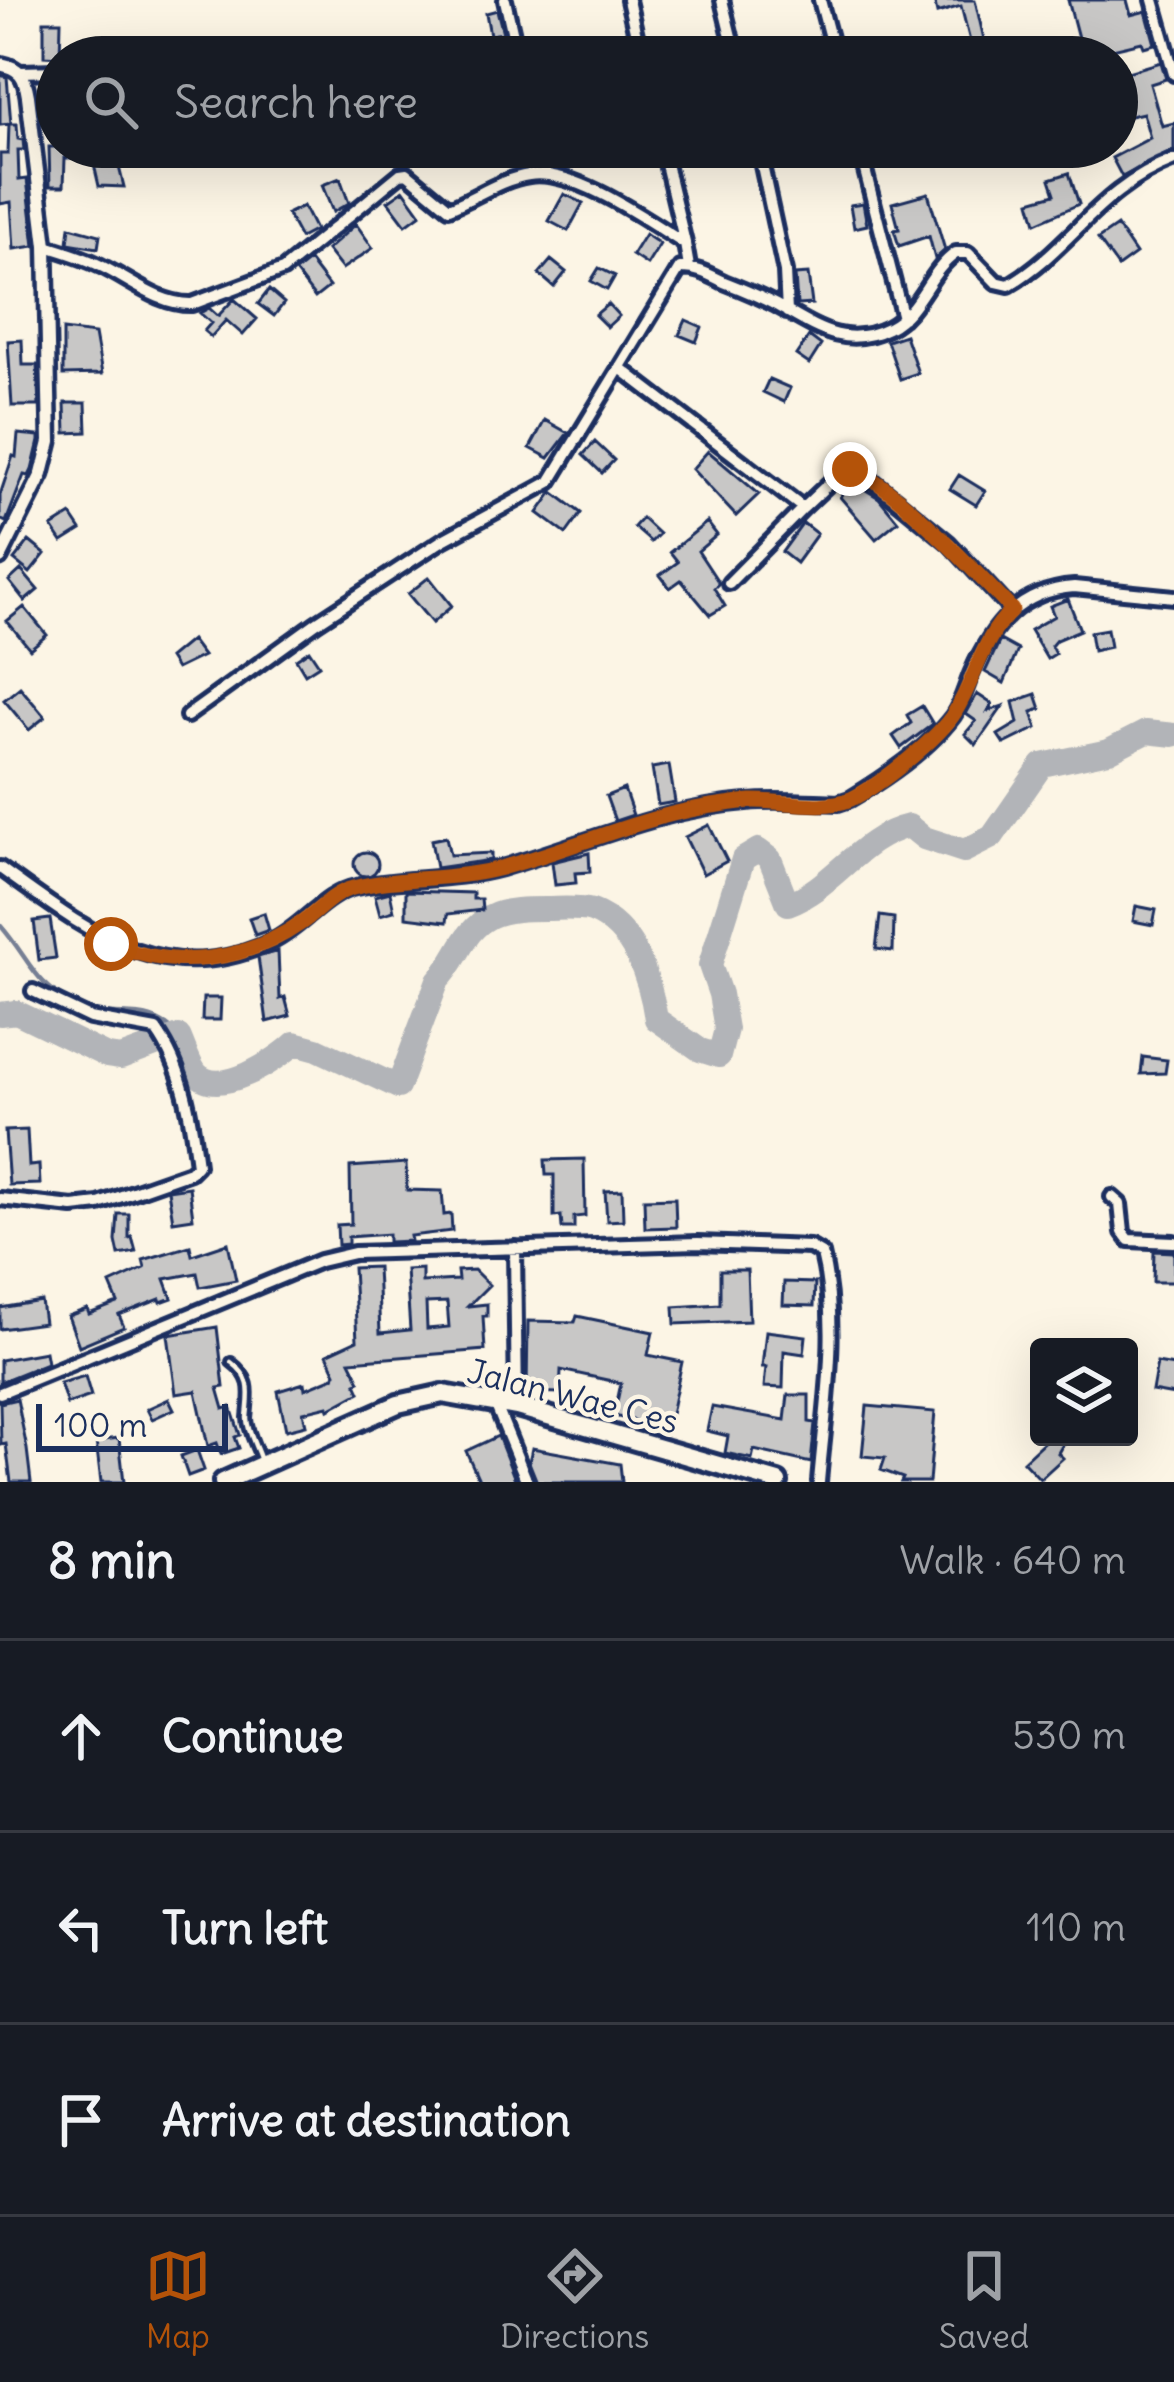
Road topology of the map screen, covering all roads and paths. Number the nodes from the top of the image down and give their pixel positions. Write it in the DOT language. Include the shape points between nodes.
graph roads {
  1 [pos="505,0"];
  2 [pos="628,0"];
  3 [pos="722,0"];
  4 [pos="820,0"];
  5 [pos="1153,0"];
  6 [pos="513,36"];
  7 [pos="636,36"];
  8 [pos="731,36"];
  9 [pos="829,36"];
  10 [pos="0,64"];
  11 [pos="36,72"];
  12 [pos="21,73"];
  13 [pos="1174,74"];
  14 [pos="1174,160"];
  15 [pos="36,163"];
  16 [pos="37,168"];
  17 [pos="544,168"];
  18 [pos="667,168"];
  19 [pos="763,168"];
  20 [pos="865,168"];
  21 [pos="546,174"];
  22 [pos="685,244"];
  23 [pos="46,246"];
  24 [pos="689,267"];
  25 [pos="787,312"];
  26 [pos="904,317"];
  27 [pos="620,368"];
  28 [pos="803,508"];
  29 [pos="0,558"];
  30 [pos="729,583"];
  31 [pos="1174,597"];
  32 [pos="1012,610"];
  33 [pos="187,716"];
  34 [pos="0,868"];
  35 [pos="33,991"];
  36 [pos="1112,1197"];
  37 [pos="0,1199"];
  38 [pos="1174,1242"];
  39 [pos="515,1248"];
  40 [pos="231,1362"];
  41 [pos="0,1393"];
  42 [pos="495,1403"];
  43 [pos="517,1407"];
  44 [pos="262,1464"];
  45 [pos="223,1482"];
  46 [pos="527,1482"];
  47 [pos="778,1482"];
  48 [pos="819,1482"];
  1 -- 6 [label="street"];
  2 -- 7 [label="street"];
  3 -- 8 [label="street"];
  4 -- 9 [label="street"];
  5 -- 13 [label="street"];
  10 -- 12 [label="street"];
  11 -- 12 [label="street"];
  12 -- 15 [label="street"];
  14 -- 26 [label="street" via="1102,201 1010,285 996,282 968,253 951,255"];
  16 -- 23 [label="street"];
  17 -- 21 [label="street"];
  18 -- 22 [label="street"];
  19 -- 25 [label="street"];
  20 -- 26 [label="street"];
  21 -- 22 [label="street"];
  21 -- 23 [label="street" via="516,178 449,208 400,174 283,270 192,304"];
  22 -- 24 [label="street"];
  23 -- 29 [label="street" via="50,442"];
  24 -- 25 [label="street"];
  24 -- 27 [label="street" via="675,272"];
  25 -- 26 [label="street" via="840,338"];
  27 -- 28 [label="street"];
  27 -- 33 [label="street" via="550,482 443,540"];
  28 -- 30 [label="street"];
  28 -- 32 [label="street" via="840,473 860,470 949,543"];
  31 -- 32 [label="street" via="1074,586"];
  32 -- 34 [label="street" via="984,644 941,729 838,803 710,807 498,869 356,887 276,939 217,958 129,951"];
  35 -- 37 [label="street" via="91,1018 156,1030 174,1056 197,1165 99,1204"];
  36 -- 38 [label="street" via="1129,1240"];
  39 -- 41 [label="street" via="376,1250 320,1261"];
  39 -- 43 [label="street"];
  39 -- 48 [label="street" via="817,1250 827,1283 828,1367"];
  40 -- 44 [label="lane" via="248,1379 248,1422"];
  42 -- 43 [label="highway, Jalan Wae Ces"];
  42 -- 44 [label="highway, Jalan Wae Ces" via="422,1397"];
  42 -- 46 [label="street"];
  43 -- 47 [label="highway, Jalan Wae Ces"];
  44 -- 45 [label="highway, Jalan Wae Ces"];
}
